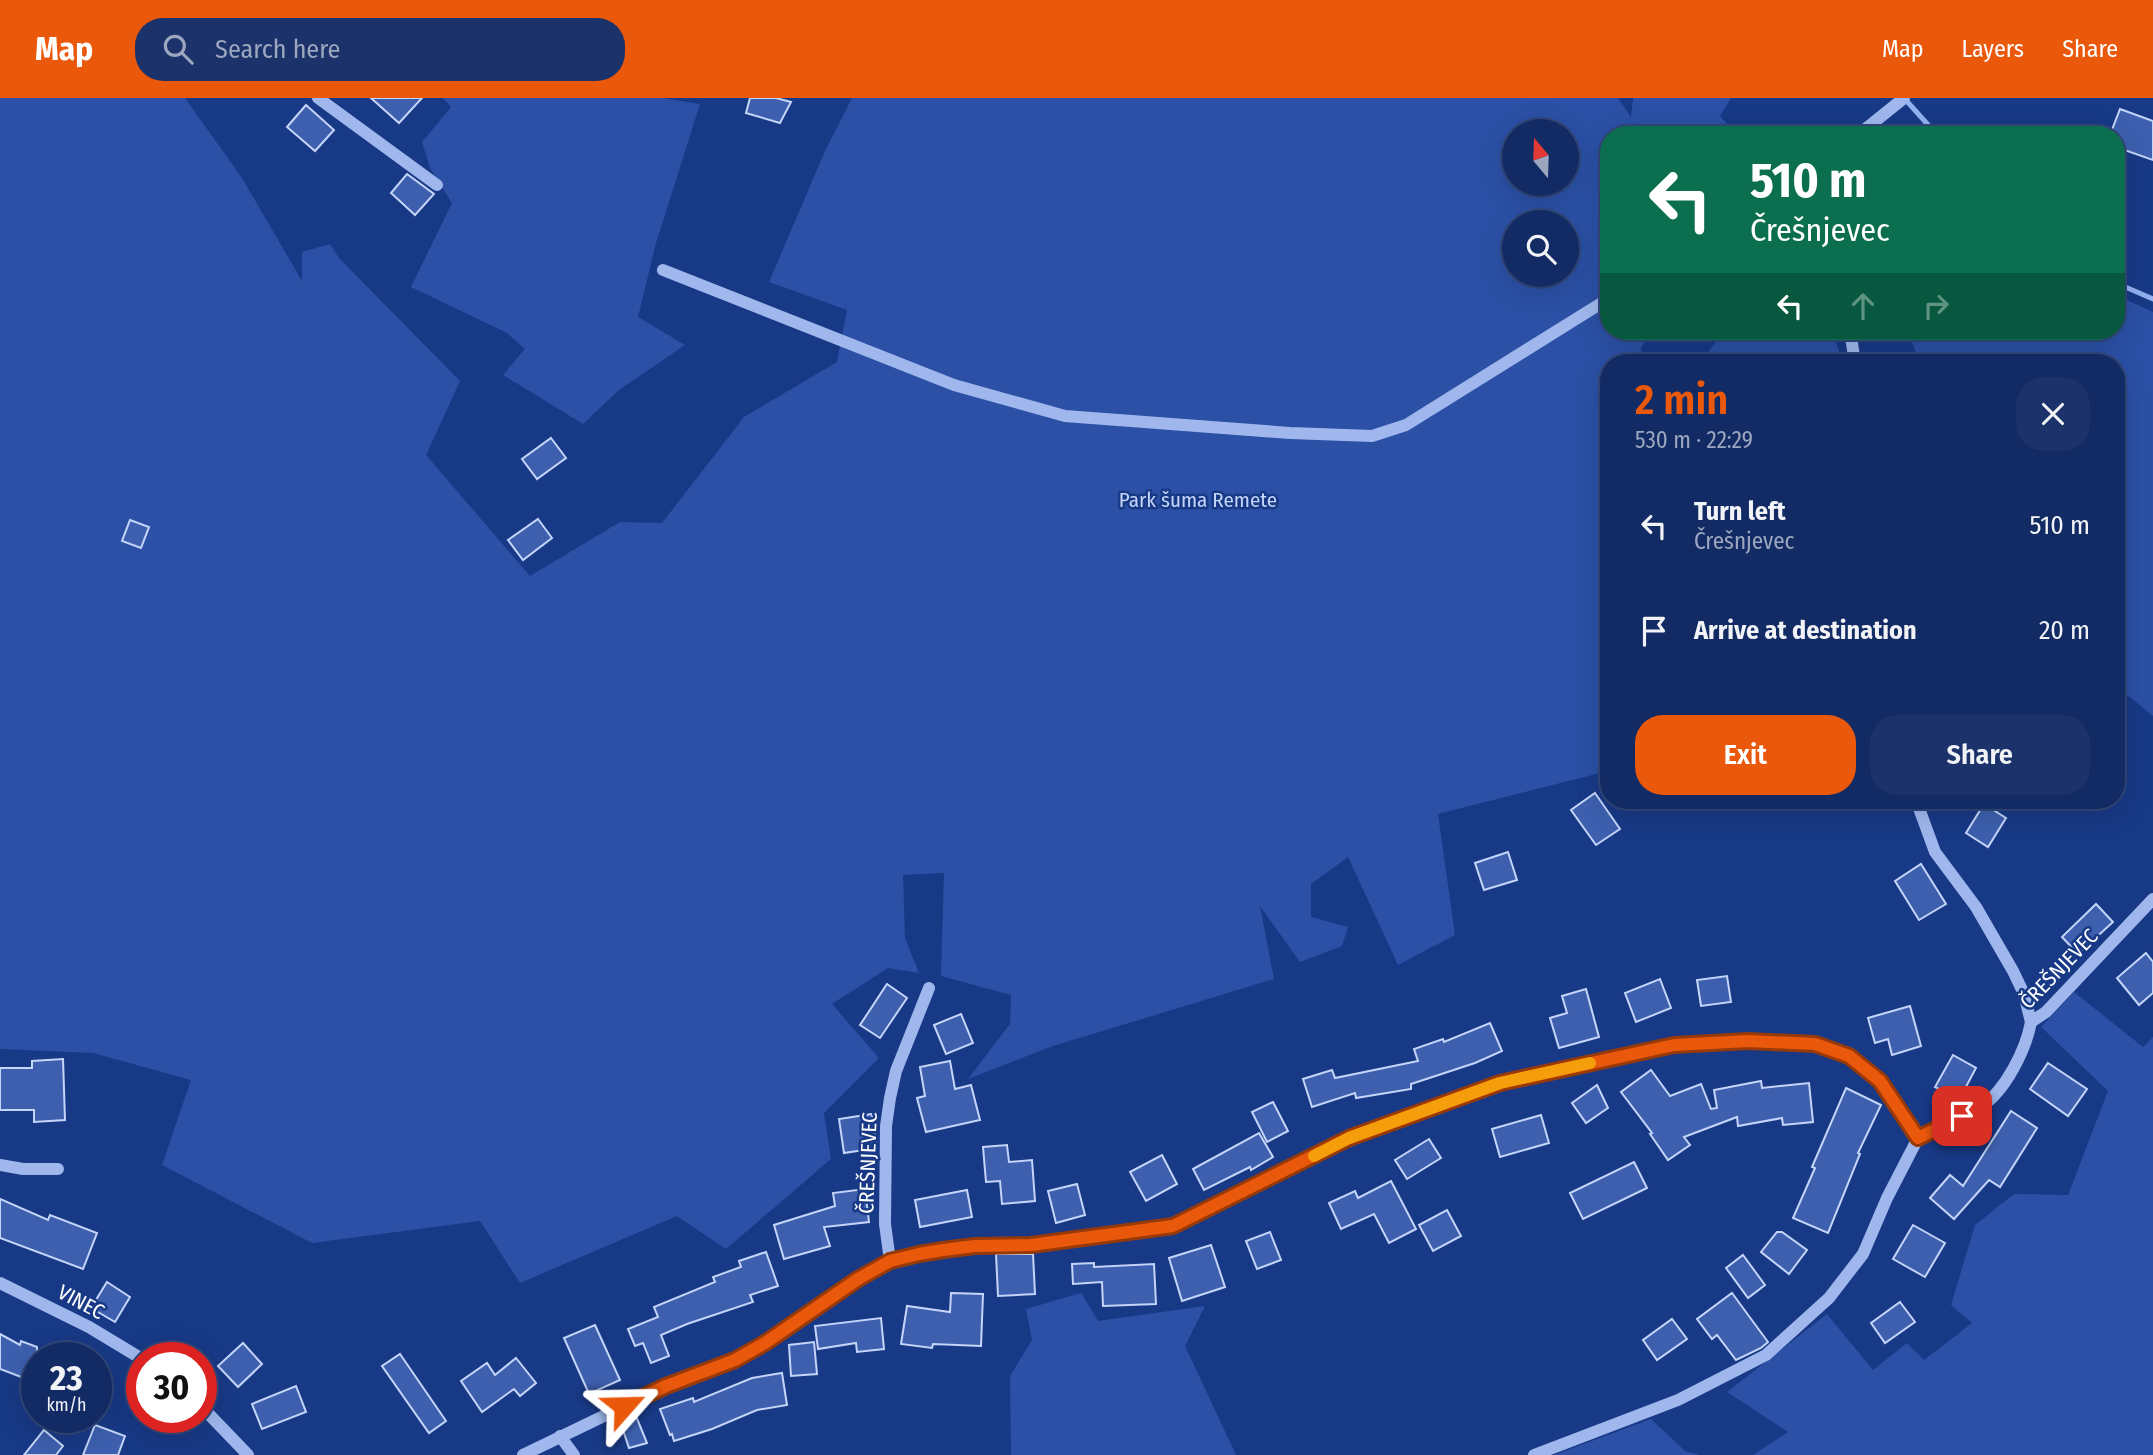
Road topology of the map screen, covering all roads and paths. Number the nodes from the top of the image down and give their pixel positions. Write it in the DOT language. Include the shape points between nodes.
graph roads {
  1 [pos="318,98"];
  2 [pos="1899,101"];
  3 [pos="1869,126"];
  4 [pos="438,185"];
  5 [pos="663,271"];
  6 [pos="1600,304"];
  7 [pos="1919,809"];
  8 [pos="2153,899"];
  9 [pos="929,988"];
  10 [pos="2031,1022"];
  11 [pos="1918,1138"];
  12 [pos="0,1166"];
  13 [pos="58,1169"];
  14 [pos="890,1261"];
  15 [pos="0,1283"];
  16 [pos="126,1349"];
  17 [pos="217,1423"];
  18 [pos="560,1436"];
  19 [pos="248,1455"];
  20 [pos="523,1455"];
  21 [pos="574,1455"];
  22 [pos="1534,1455"];
  1 -- 4 [label="street"];
  2 -- 3 [label="street"];
  5 -- 6 [label="street" via="954,385 1065,416 1372,436 1406,425"];
  7 -- 10 [label="street" via="1935,852 1976,907 2013,971"];
  8 -- 10 [label="street, ČREŠNJEVEC" via="2046,1012"];
  9 -- 14 [label="street, ČREŠNJEVEC" via="896,1071 886,1126 885,1224"];
  10 -- 11 [label="street, ČREŠNJEVEC" via="2028,1040 2004,1084 1984,1105"];
  11 -- 14 [label="street" via="1880,1081 1849,1056 1815,1044 1674,1045 1488,1087 1349,1138 1173,1226 1031,1245 975,1246"];
  11 -- 22 [label="street" via="1863,1254 1829,1298 1766,1355 1678,1400"];
  12 -- 13 [label="street"];
  14 -- 18 [label="street" via="735,1360 666,1386"];
  15 -- 16 [label="street, VINEC"];
  17 -- 19 [label="street"];
  18 -- 20 [label="street"];
  18 -- 21 [label="street"];
}
